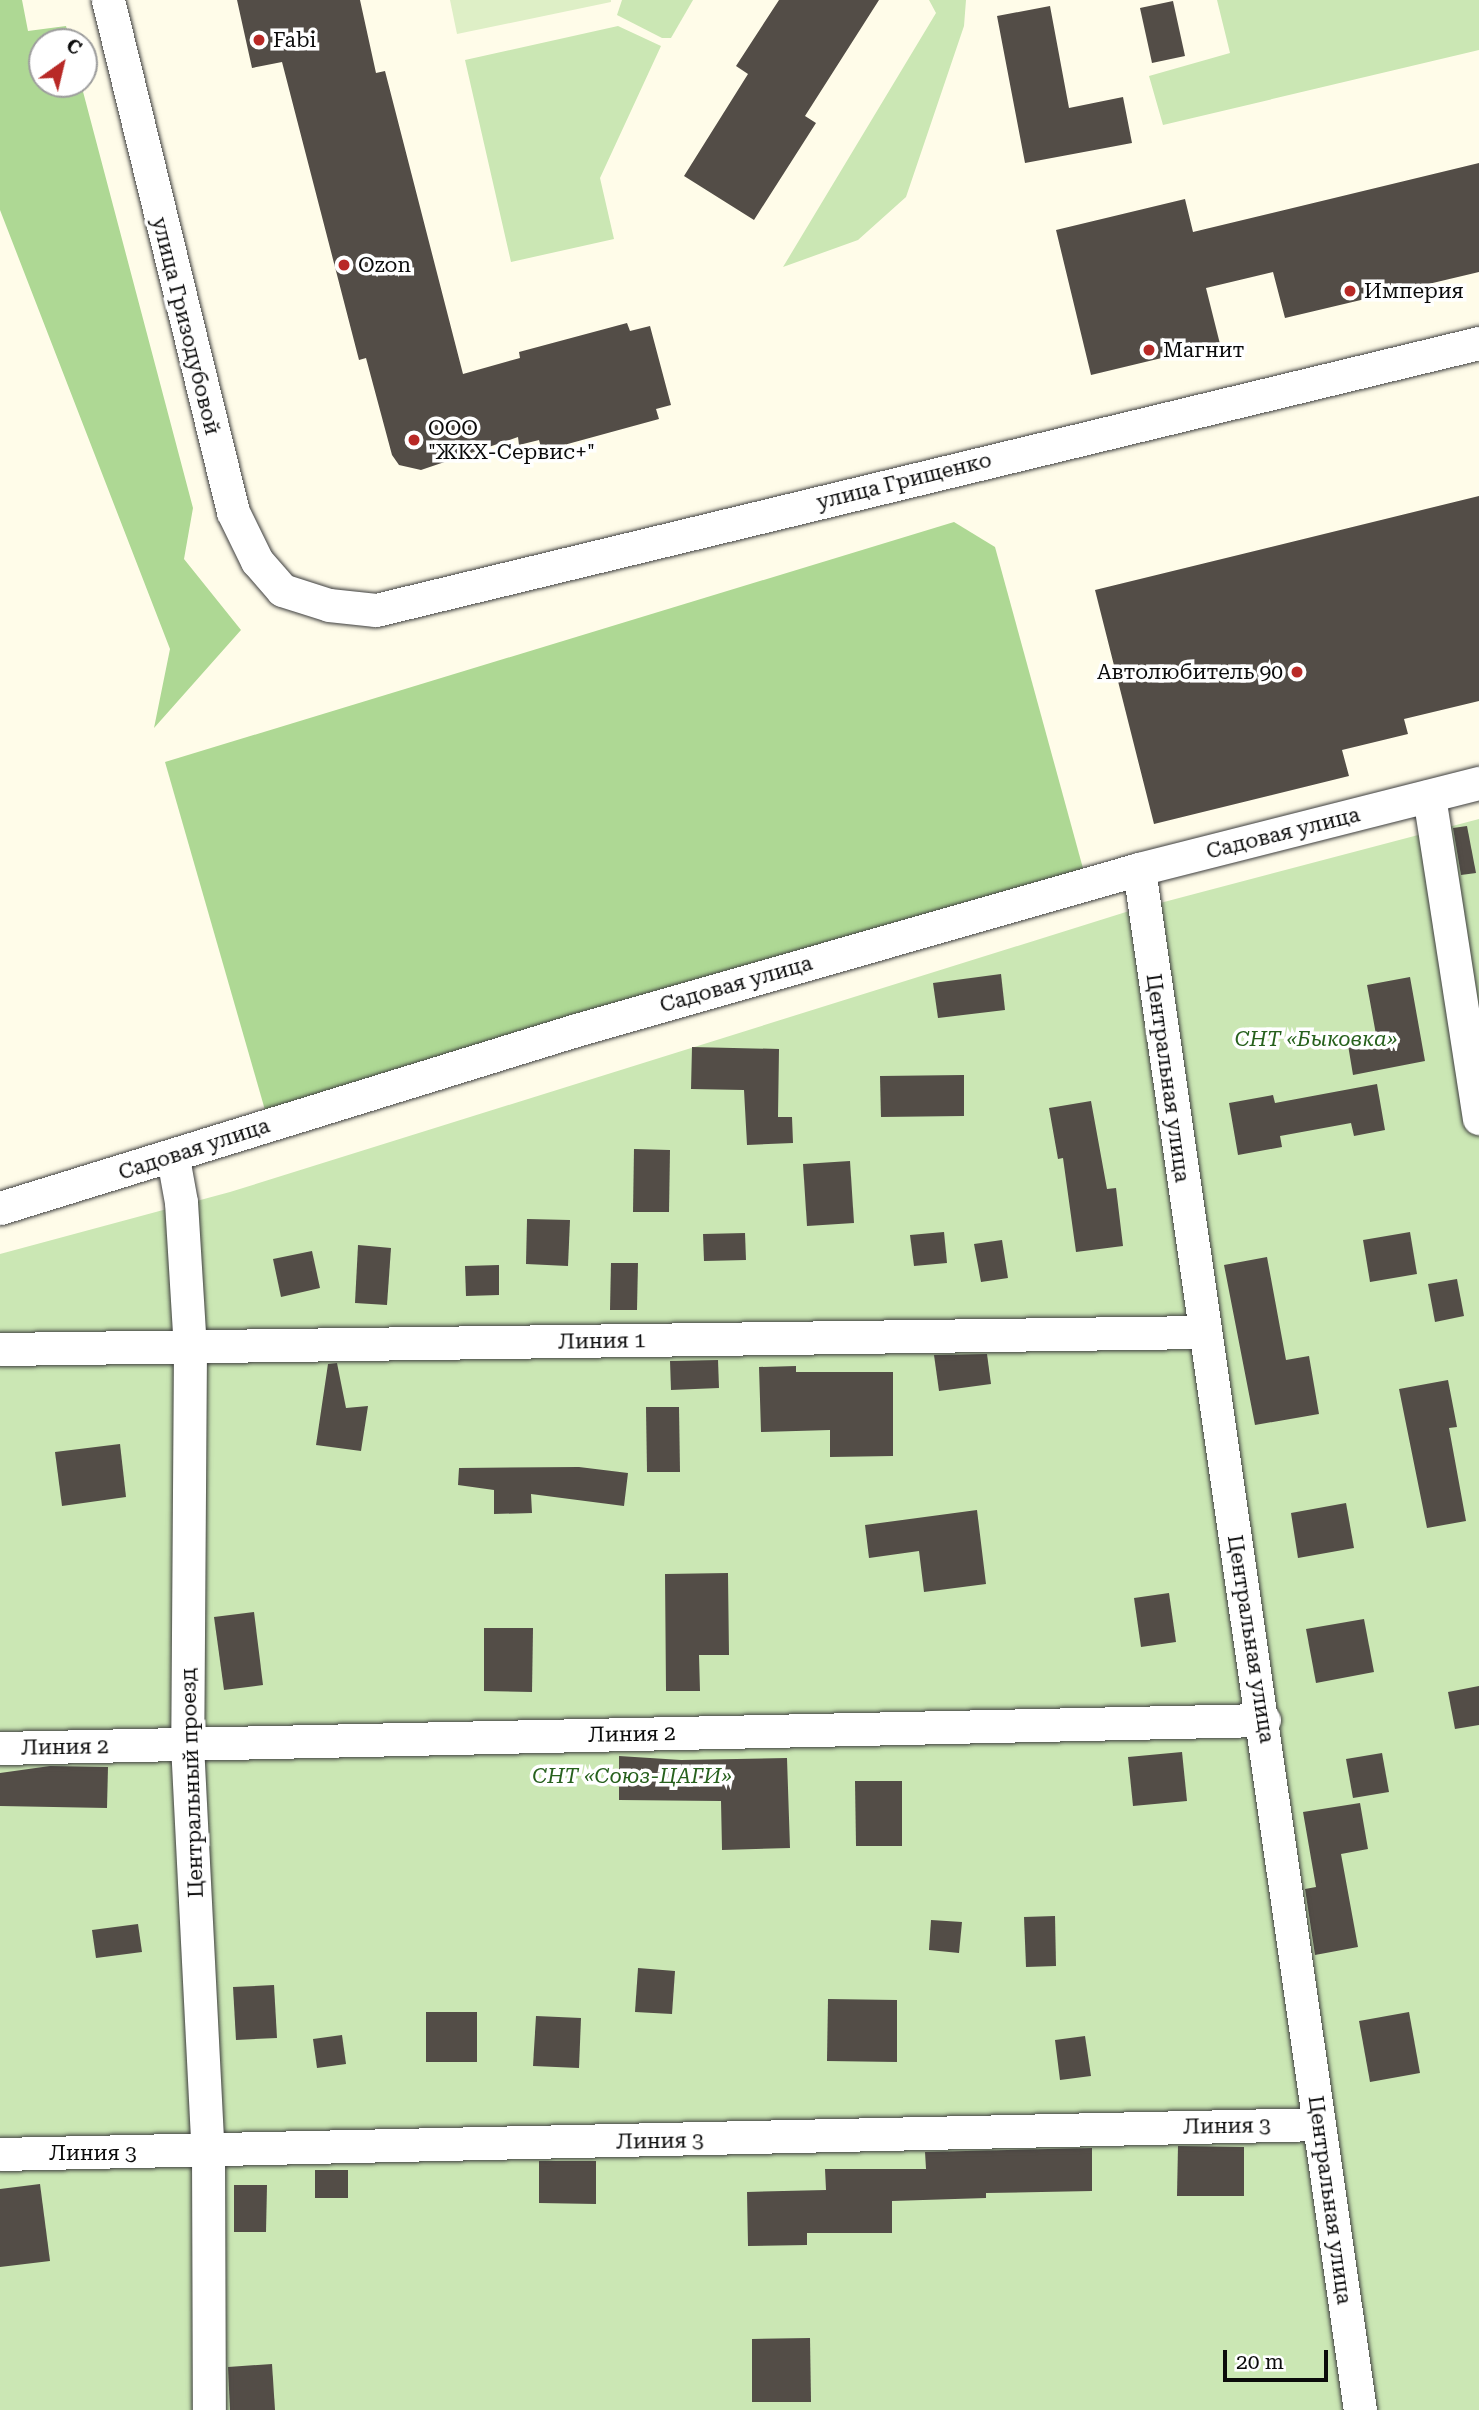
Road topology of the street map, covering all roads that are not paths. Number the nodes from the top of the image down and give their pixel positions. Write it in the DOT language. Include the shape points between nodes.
graph roads {
  1 [pos="108,0"];
  2 [pos="1479,342"];
  3 [pos="329,605"];
  4 [pos="1479,783"];
  5 [pos="1429,796"];
  6 [pos="1139,869"];
  7 [pos="1479,1118"];
  8 [pos="173,1158"];
  9 [pos="0,1208"];
  10 [pos="1204,1332"];
  11 [pos="190,1348"];
  12 [pos="0,1349"];
  13 [pos="1264,1720"];
  14 [pos="187,1744"];
  15 [pos="0,1748"];
  16 [pos="1319,2124"];
  17 [pos="208,2153"];
  18 [pos="0,2154"];
  19 [pos="209,2410"];
  20 [pos="1360,2410"];
  1 -- 3 [label="street, улица Гризодубовой" via="233,512 257,561 282,590"];
  2 -- 3 [label="street, улица Грищенко" via="376,610"];
  4 -- 5 [label="street, Садовая улица"];
  5 -- 6 [label="street, Садовая улица"];
  5 -- 7 [label="street"];
  6 -- 8 [label="street, Садовая улица" via="573,1031"];
  6 -- 10 [label="street, Центральная улица"];
  8 -- 9 [label="street, Садовая улица"];
  8 -- 11 [label="street, Центральный проезд" via="181,1202"];
  10 -- 11 [label="street, Линия 1"];
  10 -- 13 [label="street, Центральная улица"];
  11 -- 12 [label="street, Линия 1"];
  11 -- 14 [label="street, Центральный проезд"];
  13 -- 14 [label="street, Линия 2"];
  13 -- 16 [label="street, Центральная улица"];
  14 -- 15 [label="street, Линия 2"];
  14 -- 17 [label="street, Центральный проезд"];
  16 -- 17 [label="street, Линия 3"];
  16 -- 20 [label="street, Центральная улица"];
  17 -- 18 [label="street, Линия 3"];
  17 -- 19 [label="street, Центральный проезд"];
}
